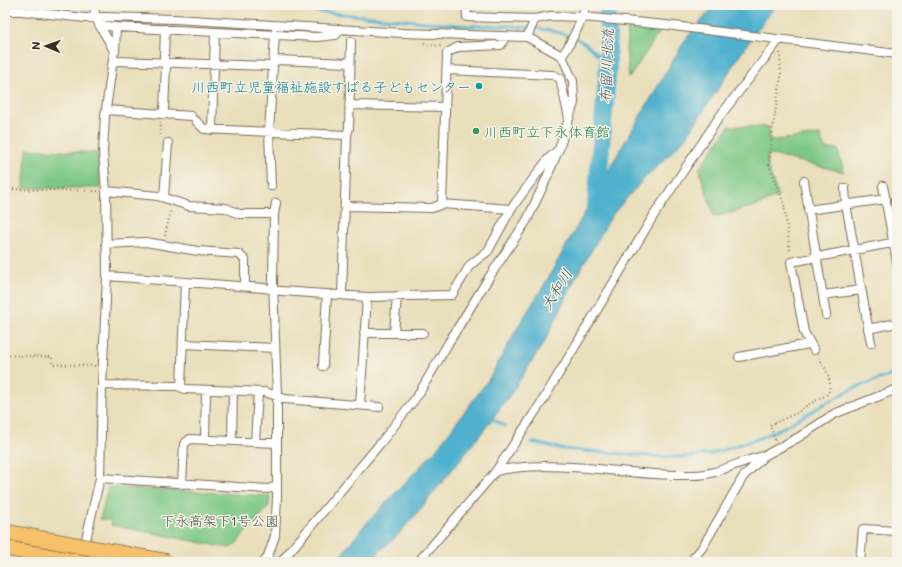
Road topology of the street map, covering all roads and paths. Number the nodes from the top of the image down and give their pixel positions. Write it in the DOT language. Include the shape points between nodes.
graph roads {
  1 [pos="94,5"];
  2 [pos="466,5"];
  3 [pos="585,5"];
  4 [pos="5,11"];
  5 [pos="587,18"];
  6 [pos="535,20"];
  7 [pos="97,22"];
  8 [pos="116,27"];
  9 [pos="165,29"];
  10 [pos="340,29"];
  11 [pos="215,32"];
  12 [pos="275,34"];
  13 [pos="527,36"];
  14 [pos="505,37"];
  15 [pos="777,40"];
  16 [pos="351,42"];
  17 [pos="114,52"];
  18 [pos="897,54"];
  19 [pos="562,56"];
  20 [pos="114,61"];
  21 [pos="165,63"];
  22 [pos="350,63"];
  23 [pos="214,64"];
  24 [pos="273,64"];
  25 [pos="447,70"];
  26 [pos="349,105"];
  27 [pos="445,107"];
  28 [pos="106,110"];
  29 [pos="162,114"];
  30 [pos="569,119"];
  31 [pos="212,130"];
  32 [pos="269,132"];
  33 [pos="347,135"];
  34 [pos="168,143"];
  35 [pos="559,149"];
  36 [pos="804,181"];
  37 [pos="271,186"];
  38 [pos="883,186"];
  39 [pos="845,188"];
  40 [pos="5,189"];
  41 [pos="106,191"];
  42 [pos="164,197"];
  43 [pos="886,198"];
  44 [pos="173,201"];
  45 [pos="276,203"];
  46 [pos="442,204"];
  47 [pos="846,204"];
  48 [pos="346,206"];
  49 [pos="511,208"];
  50 [pos="808,210"];
  51 [pos="274,214"];
  52 [pos="895,242"];
  53 [pos="106,244"];
  54 [pos="164,245"];
  55 [pos="854,249"];
  56 [pos="816,256"];
  57 [pos="791,262"];
  58 [pos="897,262"];
  59 [pos="107,276"];
  60 [pos="185,282"];
  61 [pos="245,286"];
  62 [pos="274,290"];
  63 [pos="861,290"];
  64 [pos="327,294"];
  65 [pos="342,295"];
  66 [pos="823,295"];
  67 [pos="397,296"];
  68 [pos="367,297"];
  69 [pos="826,315"];
  70 [pos="897,323"];
  71 [pos="868,329"];
  72 [pos="364,333"];
  73 [pos="394,333"];
  74 [pos="423,333"];
  75 [pos="871,343"];
  76 [pos="183,344"];
  77 [pos="811,347"];
  78 [pos="275,348"];
  79 [pos="5,355"];
  80 [pos="738,357"];
  81 [pos="103,366"];
  82 [pos="323,366"];
  83 [pos="102,385"];
  84 [pos="181,388"];
  85 [pos="897,389"];
  86 [pos="206,390"];
  87 [pos="233,391"];
  88 [pos="258,392"];
  89 [pos="276,396"];
  90 [pos="360,405"];
  91 [pos="379,406"];
  92 [pos="206,439"];
  93 [pos="232,440"];
  94 [pos="255,442"];
  95 [pos="276,443"];
  96 [pos="778,448"];
  97 [pos="764,456"];
  98 [pos="496,471"];
  99 [pos="100,478"];
  100 [pos="182,484"];
  101 [pos="277,486"];
  102 [pos="897,531"];
  103 [pos="5,532"];
  104 [pos="5,548"];
  105 [pos="83,562"];
  106 [pos="168,562"];
  107 [pos="264,562"];
  108 [pos="281,562"];
  109 [pos="418,562"];
  110 [pos="690,562"];
  111 [pos="860,562"];
  1 -- 7 [label="street"];
  2 -- 6 [label="street" via="467,17"];
  3 -- 5 [label="street"];
  4 -- 7 [label="street"];
  5 -- 6 [label="street" via="551,16"];
  5 -- 15 [label="street" via="666,25"];
  5 -- 19 [label="street" via="574,33"];
  6 -- 13 [label="street"];
  7 -- 8 [label="street"];
  7 -- 10 [label="street" via="104,17 175,19"];
  7 -- 17 [label="street"];
  8 -- 9 [label="street"];
  8 -- 17 [label="street"];
  9 -- 11 [label="street"];
  9 -- 21 [label="street"];
  10 -- 12 [label="street" via="336,35 317,37"];
  10 -- 14 [label="street"];
  11 -- 12 [label="street"];
  11 -- 23 [label="street"];
  12 -- 24 [label="street"];
  13 -- 14 [label="street"];
  13 -- 19 [label="street"];
  14 -- 25 [label="street" via="501,44 458,47 447,53"];
  15 -- 18 [label="street"];
  15 -- 57 [label="path" via="780,77 769,164 784,204"];
  15 -- 98 [label="street" via="720,116 654,215"];
  16 -- 22 [label="street"];
  17 -- 20 [label="street"];
  19 -- 30 [label="street" via="573,81 574,103"];
  20 -- 21 [label="street"];
  20 -- 28 [label="street"];
  21 -- 23 [label="street"];
  21 -- 29 [label="street"];
  22 -- 24 [label="street" via="277,60"];
  22 -- 26 [label="street"];
  23 -- 24 [label="street"];
  23 -- 31 [label="street"];
  24 -- 32 [label="street"];
  25 -- 27 [label="street"];
  25 -- 30 [label="street" via="552,75 560,78"];
  26 -- 27 [label="street"];
  26 -- 33 [label="street"];
  27 -- 46 [label="street"];
  28 -- 29 [label="street"];
  28 -- 41 [label="street" via="103,152"];
  29 -- 31 [label="street" via="193,118 204,129"];
  29 -- 34 [label="path" via="160,136"];
  30 -- 35 [label="street"];
  31 -- 32 [label="street"];
  32 -- 33 [label="street"];
  32 -- 37 [label="street"];
  33 -- 48 [label="street"];
  34 -- 42 [label="street"];
  35 -- 49 [label="street" via="548,159"];
  35 -- 108 [label="street" via="527,220 480,291 418,396"];
  36 -- 50 [label="street"];
  38 -- 43 [label="street"];
  39 -- 47 [label="street"];
  40 -- 41 [label="path"];
  41 -- 42 [label="street"];
  41 -- 53 [label="street"];
  42 -- 44 [label="street"];
  43 -- 47 [label="street"];
  43 -- 52 [label="street"];
  44 -- 51 [label="street" via="189,206 226,208 239,214"];
  44 -- 54 [label="path"];
  45 -- 51 [label="street"];
  46 -- 48 [label="street" via="432,208"];
  46 -- 49 [label="street"];
  47 -- 50 [label="street"];
  47 -- 55 [label="street"];
  48 -- 65 [label="street"];
  49 -- 67 [label="street" via="488,251 470,266 452,295"];
  50 -- 56 [label="street"];
  51 -- 62 [label="street"];
  52 -- 55 [label="street"];
  52 -- 58 [label="street"];
  53 -- 54 [label="street" via="146,242"];
  53 -- 59 [label="street"];
  54 -- 61 [label="street" via="239,254 245,260"];
  55 -- 56 [label="street"];
  55 -- 63 [label="street"];
  56 -- 57 [label="street"];
  56 -- 66 [label="street"];
  57 -- 77 [label="street" via="804,332"];
  59 -- 60 [label="street"];
  59 -- 81 [label="street"];
  60 -- 61 [label="street"];
  60 -- 76 [label="street"];
  61 -- 62 [label="street"];
  62 -- 64 [label="street"];
  62 -- 78 [label="street"];
  63 -- 66 [label="street"];
  63 -- 71 [label="street"];
  64 -- 65 [label="street"];
  64 -- 82 [label="street"];
  65 -- 68 [label="street"];
  66 -- 69 [label="street"];
  67 -- 68 [label="street"];
  67 -- 73 [label="street"];
  68 -- 72 [label="street"];
  70 -- 71 [label="street"];
  71 -- 75 [label="street"];
  72 -- 73 [label="street"];
  72 -- 90 [label="street"];
  73 -- 74 [label="street"];
  76 -- 78 [label="street"];
  76 -- 84 [label="street"];
  77 -- 80 [label="street"];
  77 -- 96 [label="path" via="826,369 830,388 828,394 797,413 770,425"];
  78 -- 89 [label="street"];
  79 -- 81 [label="path" via="52,358 52,364"];
  81 -- 83 [label="street"];
  83 -- 84 [label="street"];
  83 -- 99 [label="street"];
  84 -- 86 [label="street"];
  85 -- 96 [label="street" via="834,414"];
  86 -- 87 [label="street"];
  86 -- 92 [label="street"];
  87 -- 88 [label="street"];
  87 -- 93 [label="street"];
  88 -- 89 [label="street"];
  88 -- 94 [label="street"];
  89 -- 90 [label="street" via="285,399"];
  89 -- 95 [label="street"];
  90 -- 91 [label="street"];
  92 -- 93 [label="street"];
  92 -- 100 [label="street" via="190,439 184,444"];
  93 -- 94 [label="street"];
  94 -- 95 [label="street"];
  95 -- 101 [label="street"];
  96 -- 97 [label="street"];
  97 -- 98 [label="street" via="696,475 557,466 515,466"];
  97 -- 110 [label="street" via="742,477 702,548"];
  98 -- 109 [label="street"];
  99 -- 100 [label="street"];
  99 -- 105 [label="street"];
  100 -- 101 [label="street" via="268,489"];
  101 -- 107 [label="street" via="275,536"];
  102 -- 111 [label="street" via="863,530"];
  103 -- 106 [label="highway, bridge"];
  104 -- 105 [label="highway"];
}
